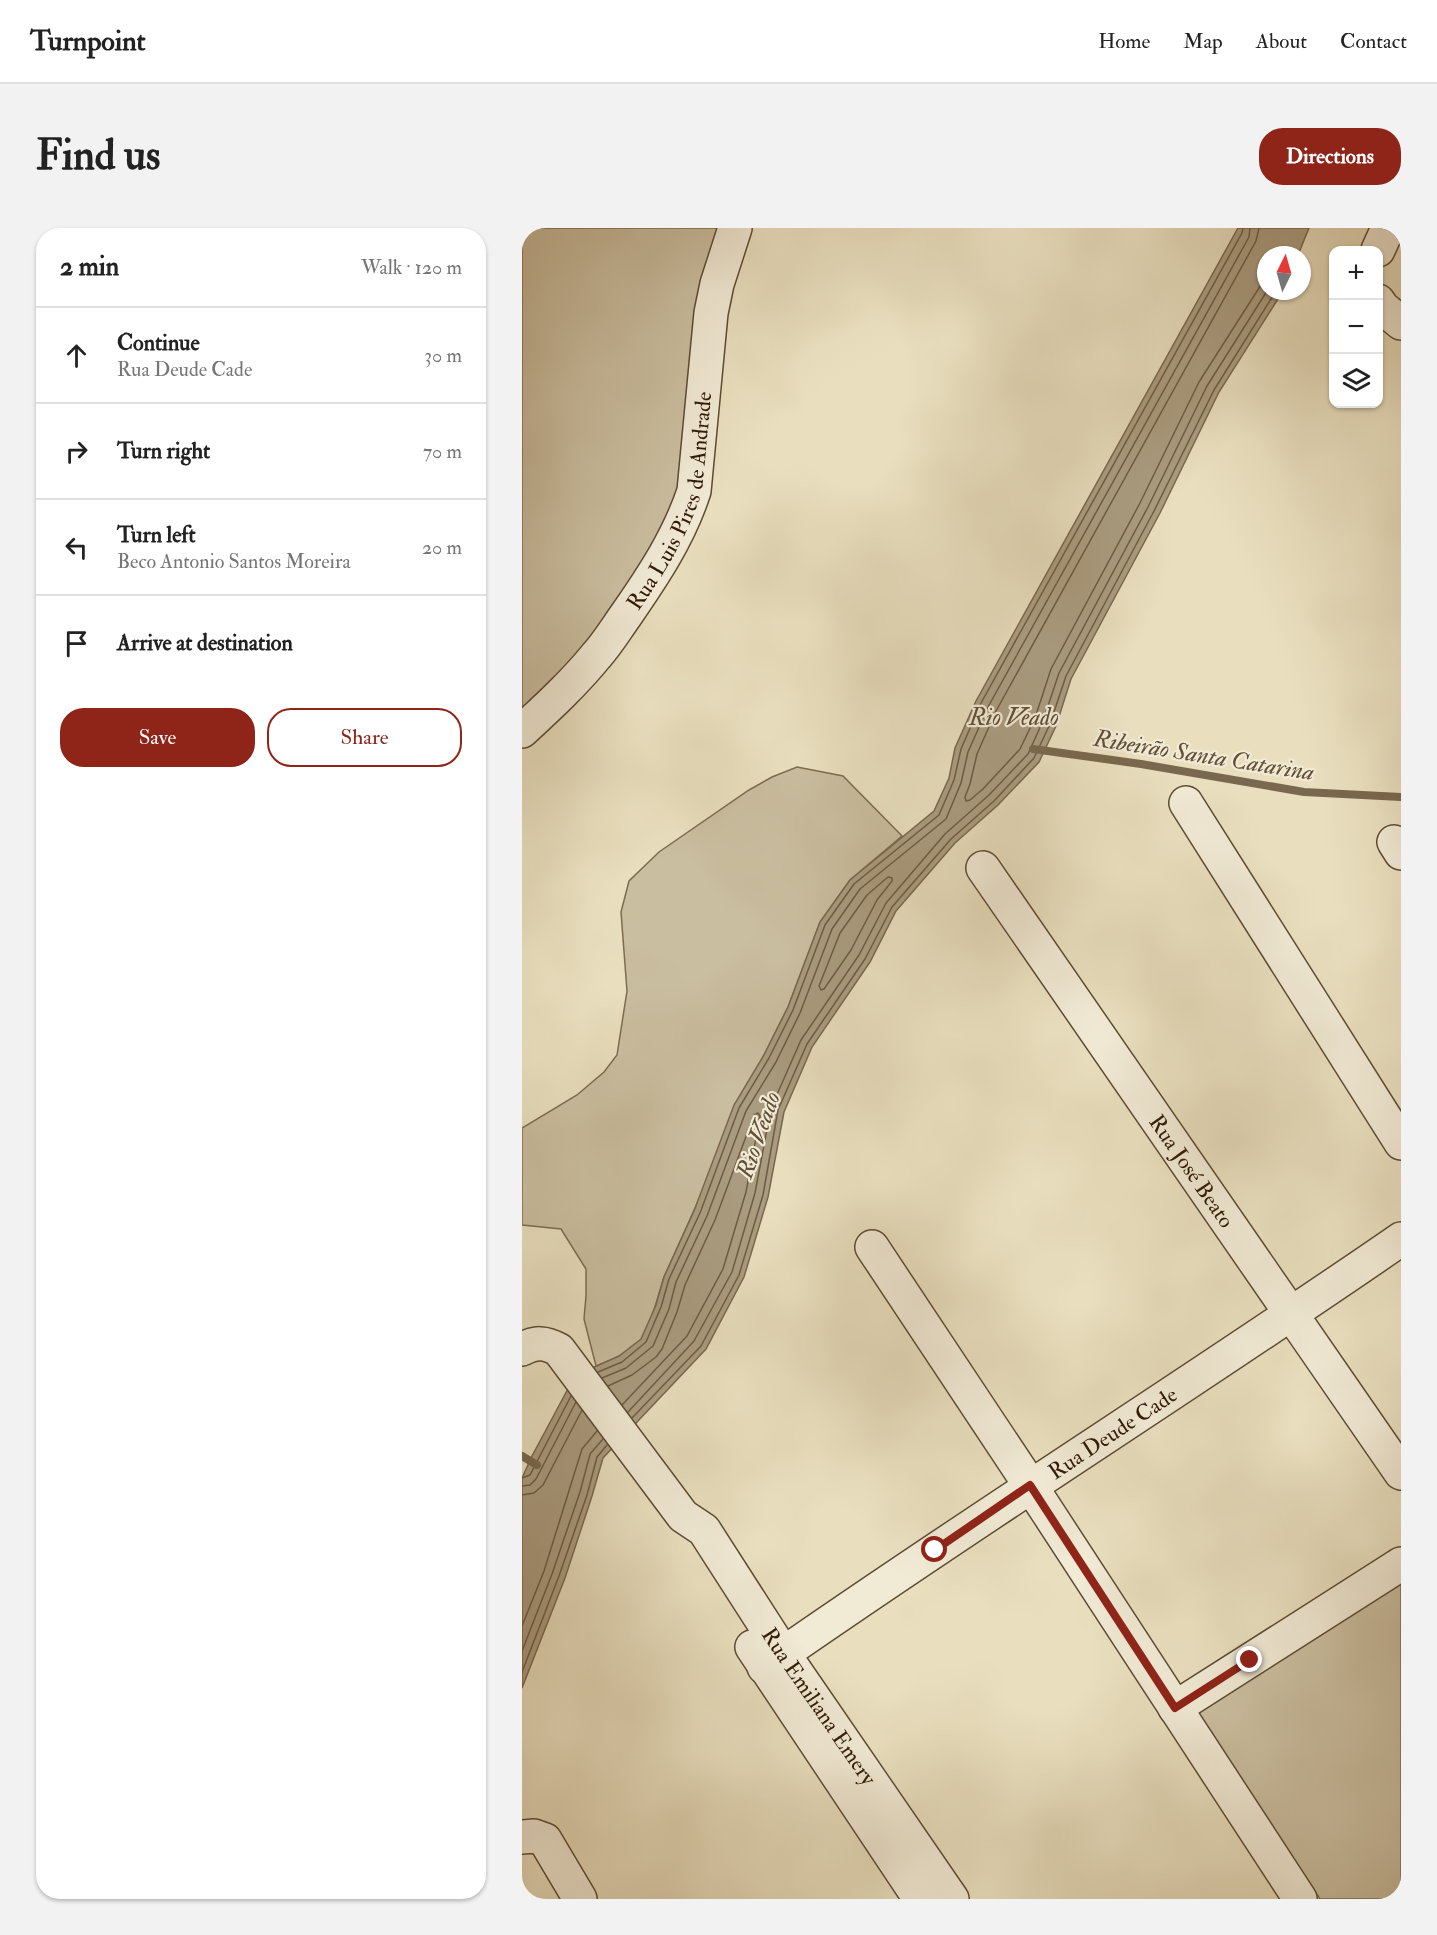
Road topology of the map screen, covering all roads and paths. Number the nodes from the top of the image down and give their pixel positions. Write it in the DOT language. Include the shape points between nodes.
graph roads {
  1 [pos="735,228"];
  2 [pos="1388,228"];
  3 [pos="1380,246"];
  4 [pos="1383,308"];
  5 [pos="1401,323"];
  6 [pos="522,731"];
  7 [pos="1186,803"];
  8 [pos="983,868"];
  9 [pos="1401,1143"];
  10 [pos="1401,1239"];
  11 [pos="872,1247"];
  12 [pos="1292,1314"];
  13 [pos="522,1349"];
  14 [pos="1401,1473"];
  15 [pos="1030,1485"];
  16 [pos="1401,1564"];
  17 [pos="774,1660"];
  18 [pos="1175,1708"];
  19 [pos="522,1837"];
  20 [pos="580,1899"];
  21 [pos="920,1899"];
  22 [pos="952,1899"];
  23 [pos="1300,1899"];
  1 -- 6 [label="street, Rua Luis Pires de Andrade" via="711,313 694,491 686,517 674,542 597,656"];
  2 -- 3 [label="street"];
  4 -- 5 [label="street"];
  7 -- 9 [label="street"];
  8 -- 12 [label="street, Rua José Beato"];
  10 -- 12 [label="street, Rua Deude Cade"];
  11 -- 15 [label="street"];
  12 -- 14 [label="street, Rua José Beato"];
  12 -- 15 [label="street, Rua Deude Cade"];
  13 -- 17 [label="street, Rua Emiliana Emery" via="536,1343 559,1350 683,1516 688,1538"];
  15 -- 17 [label="street, Rua Deude Cade"];
  15 -- 18 [label="street"];
  16 -- 18 [label="street"];
  17 -- 21 [label="street, Rua Emiliana Emery"];
  17 -- 22 [label="street, Rua Emiliana Emery"];
  18 -- 23 [label="street"];
  19 -- 20 [label="street" via="545,1840"];
}
